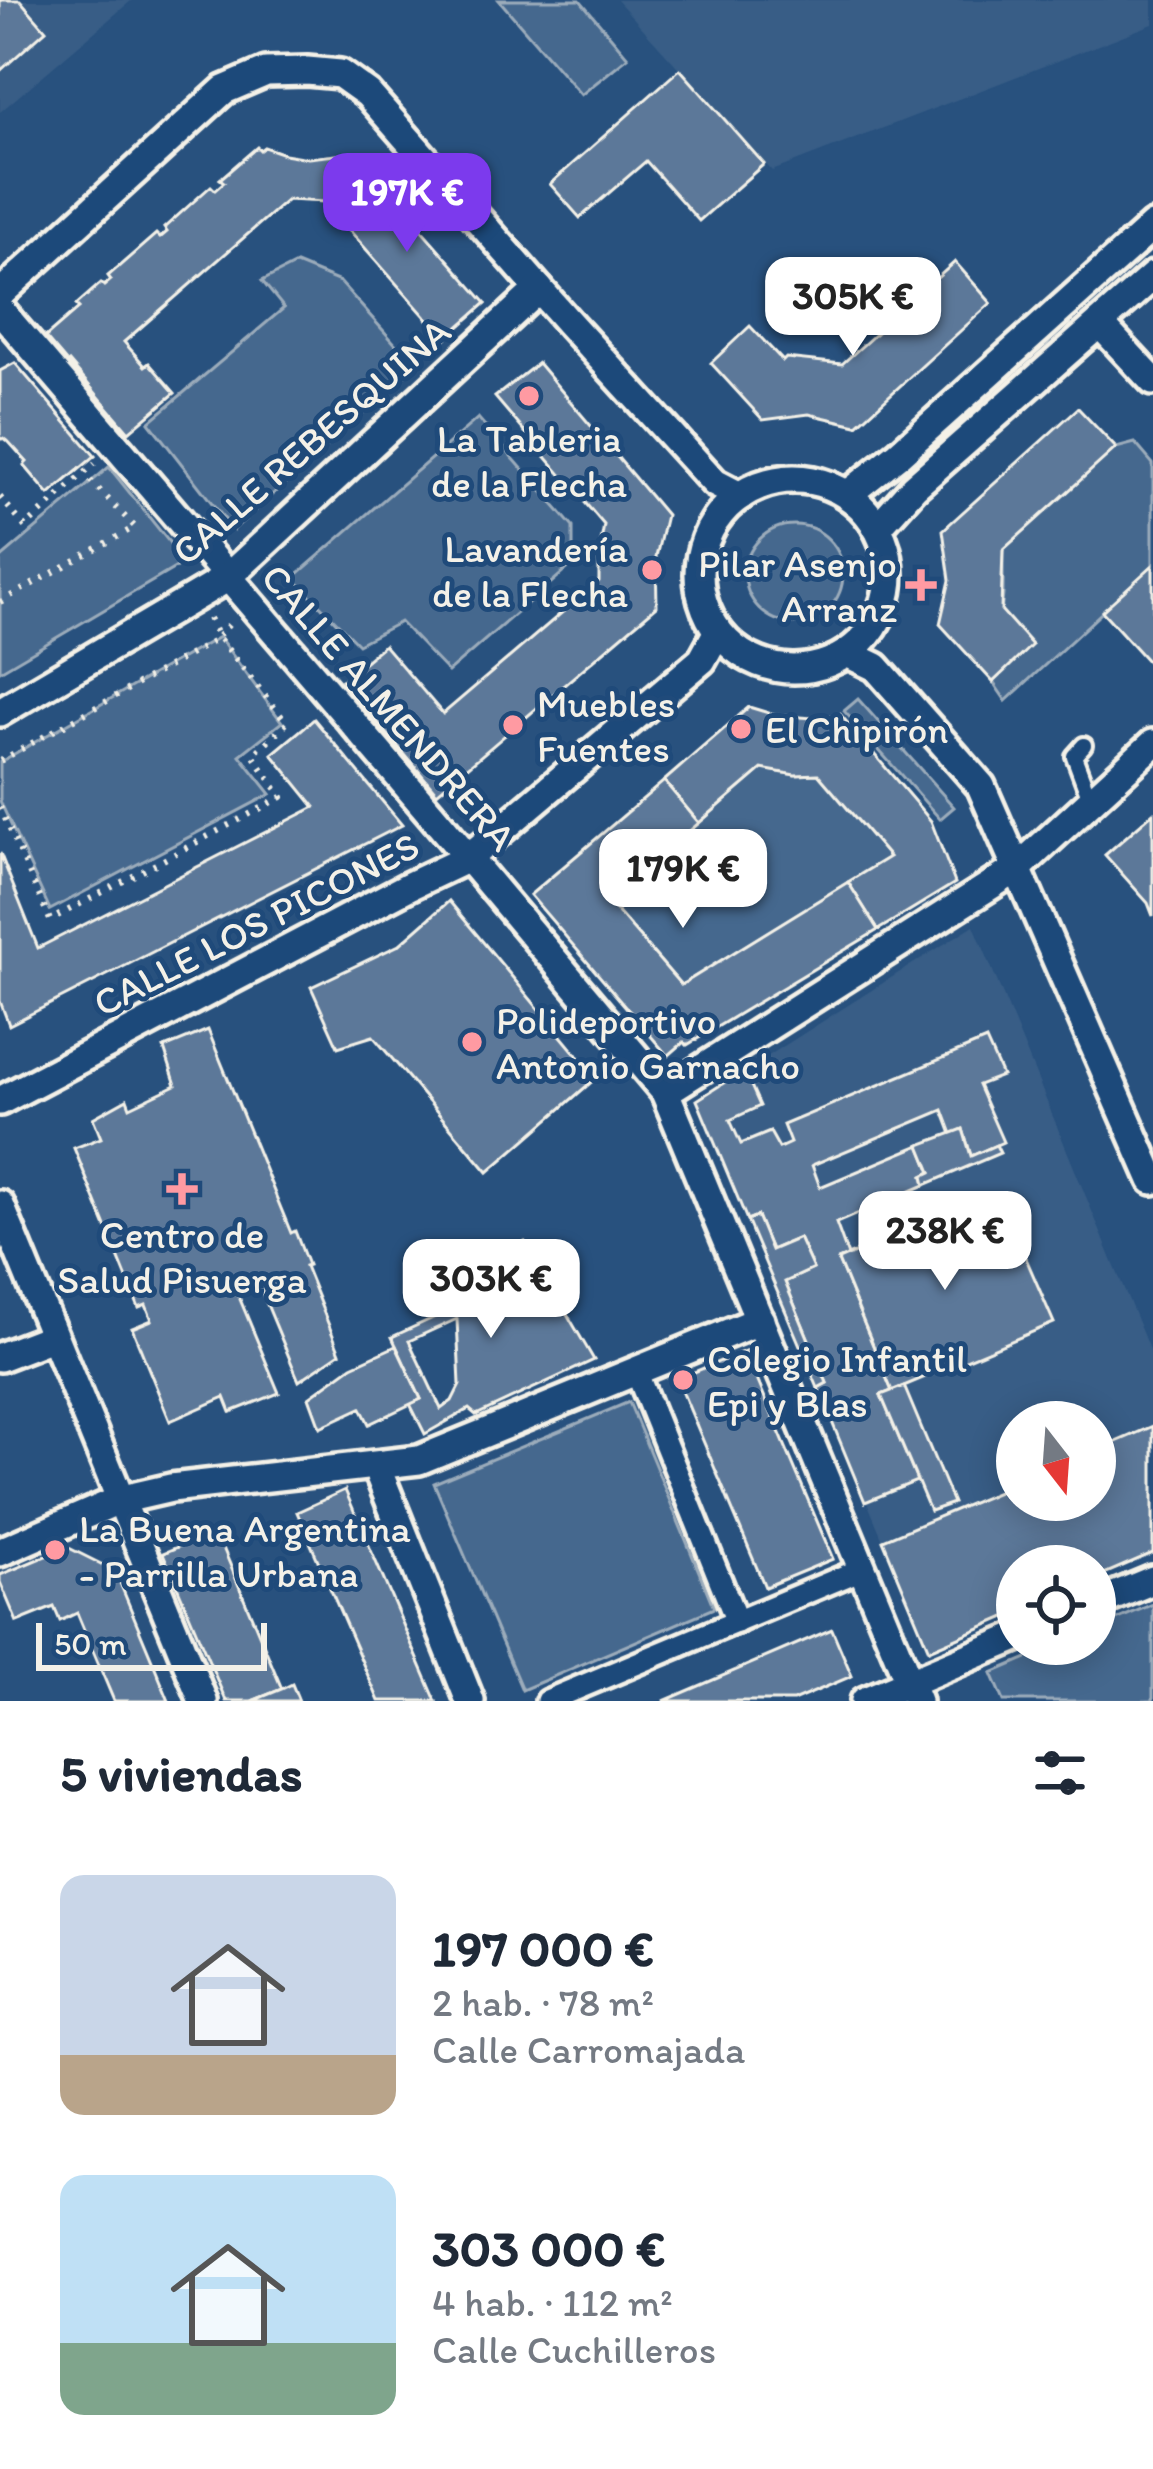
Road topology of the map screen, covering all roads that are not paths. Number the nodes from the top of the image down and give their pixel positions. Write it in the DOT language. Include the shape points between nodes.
graph roads {
  1 [pos="1153,226"];
  2 [pos="1153,276"];
  3 [pos="539,289"];
  4 [pos="0,294"];
  5 [pos="0,310"];
  6 [pos="1100,324"];
  7 [pos="1153,381"];
  8 [pos="847,495"];
  9 [pos="725,497"];
  10 [pos="877,528"];
  11 [pos="227,578"];
  12 [pos="726,640"];
  13 [pos="857,644"];
  14 [pos="0,712"];
  15 [pos="1153,744"];
  16 [pos="1084,745"];
  17 [pos="1091,801"];
  18 [pos="468,858"];
  19 [pos="1018,868"];
  20 [pos="665,1092"];
  21 [pos="0,1101"];
  22 [pos="1153,1180"];
  23 [pos="0,1205"];
  24 [pos="760,1320"];
  25 [pos="52,1337"];
  26 [pos="0,1357"];
  27 [pos="636,1370"];
  28 [pos="376,1466"];
  29 [pos="119,1500"];
  30 [pos="0,1552"];
  31 [pos="862,1569"];
  32 [pos="1153,1580"];
  33 [pos="1116,1595"];
  34 [pos="737,1622"];
  35 [pos="996,1648"];
  36 [pos="913,1692"];
  37 [pos="203,1701"];
  38 [pos="470,1701"];
  39 [pos="547,1701"];
  40 [pos="865,1701"];
  1 -- 8 [label="street"];
  2 -- 6 [label="street"];
  3 -- 4 [label="street" via="368,94 340,74 307,71 266,72 224,90"];
  3 -- 9 [label="street"];
  3 -- 11 [label="street, CALLE REBESQUINA"];
  5 -- 11 [label="street, CALLE ALMENDRERA"];
  6 -- 7 [label="street"];
  6 -- 10 [label="street"];
  8 -- 9 [label="street" via="781,480"];
  8 -- 10 [label="street"];
  9 -- 12 [label="street" via="698,576 701,598"];
  10 -- 13 [label="street" via="887,593"];
  11 -- 14 [label="street, CALLE REBESQUINA"];
  11 -- 18 [label="street, CALLE ALMENDRERA"];
  12 -- 13 [label="street" via="745,656 792,669"];
  12 -- 18 [label="street, CALLE LOS PICONES"];
  13 -- 19 [label="street" via="981,786"];
  15 -- 17 [label="street"];
  16 -- 17 [label="lane" via="1074,756"];
  17 -- 19 [label="street"];
  18 -- 20 [label="street, CALLE ALMENDRERA"];
  18 -- 21 [label="street, CALLE LOS PICONES"];
  19 -- 20 [label="street"];
  19 -- 22 [label="street"];
  20 -- 24 [label="street, CALLE ALMENDRERA"];
  23 -- 25 [label="street"];
  24 -- 27 [label="street"];
  24 -- 31 [label="street, CALLE ALMENDRERA"];
  25 -- 26 [label="street"];
  25 -- 29 [label="street"];
  27 -- 28 [label="street" via="419,1460"];
  27 -- 34 [label="street"];
  28 -- 29 [label="street"];
  28 -- 38 [label="street"];
  29 -- 30 [label="street"];
  29 -- 37 [label="street"];
  31 -- 34 [label="street"];
  31 -- 36 [label="street, CALLE ALMENDRERA"];
  32 -- 33 [label="street"];
  34 -- 39 [label="street"];
  35 -- 36 [label="street"];
  36 -- 40 [label="street"];
}
